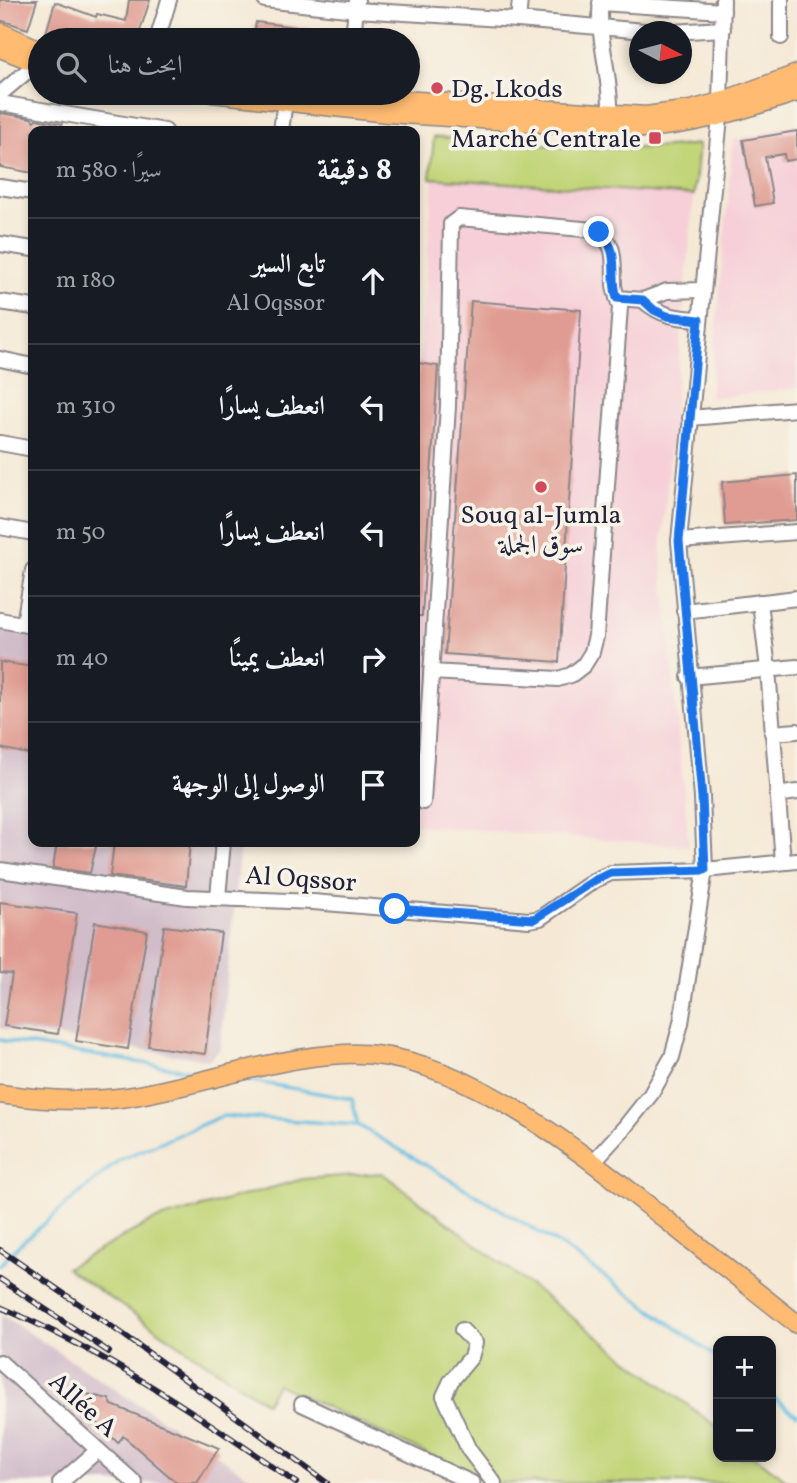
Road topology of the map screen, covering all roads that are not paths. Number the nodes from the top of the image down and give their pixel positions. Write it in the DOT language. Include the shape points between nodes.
graph roads {
  1 [pos="169,0"];
  2 [pos="265,0"];
  3 [pos="520,0"];
  4 [pos="781,0"];
  5 [pos="601,1"];
  6 [pos="357,5"];
  7 [pos="723,5"];
  8 [pos="422,7"];
  9 [pos="518,20"];
  10 [pos="354,27"];
  11 [pos="161,28"];
  12 [pos="602,28"];
  13 [pos="723,29"];
  14 [pos="629,30"];
  15 [pos="692,31"];
  16 [pos="0,32"];
  17 [pos="780,37"];
  18 [pos="0,48"];
  19 [pos="28,51"];
  20 [pos="28,55"];
  21 [pos="28,68"];
  22 [pos="797,74"];
  23 [pos="797,92"];
  24 [pos="0,94"];
  25 [pos="420,101"];
  26 [pos="0,103"];
  27 [pos="284,105"];
  28 [pos="336,105"];
  29 [pos="720,110"];
  30 [pos="610,115"];
  31 [pos="106,126"];
  32 [pos="282,126"];
  33 [pos="0,187"];
  34 [pos="28,191"];
  35 [pos="0,244"];
  36 [pos="28,248"];
  37 [pos="702,290"];
  38 [pos="617,298"];
  39 [pos="643,300"];
  40 [pos="0,302"];
  41 [pos="28,306"];
  42 [pos="699,320"];
  43 [pos="0,359"];
  44 [pos="28,365"];
  45 [pos="797,409"];
  46 [pos="690,418"];
  47 [pos="0,443"];
  48 [pos="28,448"];
  49 [pos="0,527"];
  50 [pos="28,532"];
  51 [pos="797,532"];
  52 [pos="679,541"];
  53 [pos="797,598"];
  54 [pos="760,602"];
  55 [pos="684,611"];
  56 [pos="0,620"];
  57 [pos="28,625"];
  58 [pos="797,667"];
  59 [pos="768,669"];
  60 [pos="431,672"];
  61 [pos="690,677"];
  62 [pos="797,731"];
  63 [pos="772,733"];
  64 [pos="797,792"];
  65 [pos="777,794"];
  66 [pos="423,802"];
  67 [pos="223,847"];
  68 [pos="790,861"];
  69 [pos="0,870"];
  70 [pos="705,870"];
  71 [pos="218,897"];
  72 [pos="0,1094"];
  73 [pos="593,1162"];
  74 [pos="797,1324"];
  75 [pos="462,1330"];
  76 [pos="0,1362"];
  77 [pos="302,1404"];
  78 [pos="99,1450"];
  79 [pos="60,1483"];
  80 [pos="135,1483"];
  81 [pos="472,1483"];
  82 [pos="494,1483"];
  1 -- 11 [label="street"];
  2 -- 6 [label="street"];
  3 -- 9 [label="street"];
  4 -- 17 [label="street"];
  5 -- 7 [label="street"];
  5 -- 12 [label="street"];
  6 -- 8 [label="street"];
  6 -- 10 [label="street"];
  7 -- 13 [label="street"];
  8 -- 9 [label="street"];
  9 -- 12 [label="street"];
  12 -- 14 [label="street"];
  12 -- 30 [label="street"];
  13 -- 15 [label="street"];
  13 -- 29 [label="street"];
  16 -- 19 [label="main road"];
  18 -- 20 [label="main road"];
  21 -- 24 [label="street"];
  22 -- 29 [label="main road"];
  23 -- 29 [label="main road"];
  25 -- 30 [label="main road"];
  26 -- 31 [label="street"];
  27 -- 32 [label="street"];
  28 -- 29 [label="main road" via="387,113 605,128 669,127"];
  29 -- 30 [label="main road"];
  29 -- 37 [label="street"];
  33 -- 34 [label="street"];
  35 -- 36 [label="street"];
  37 -- 39 [label="street" via="667,291"];
  37 -- 42 [label="street"];
  38 -- 39 [label="street"];
  38 -- 60 [label="street" via="620,307 592,652 578,670 558,679"];
  38 -- 60 [label="street" via="612,247 594,230 459,218 451,224 449,385"];
  39 -- 42 [label="street" via="667,316"];
  40 -- 41 [label="street"];
  42 -- 46 [label="street"];
  43 -- 44 [label="street"];
  45 -- 46 [label="street"];
  46 -- 52 [label="street"];
  47 -- 48 [label="street"];
  49 -- 50 [label="street"];
  51 -- 52 [label="street"];
  52 -- 55 [label="street"];
  53 -- 54 [label="street"];
  54 -- 55 [label="street"];
  54 -- 59 [label="street"];
  55 -- 61 [label="street"];
  56 -- 57 [label="street"];
  58 -- 59 [label="street"];
  59 -- 61 [label="street"];
  59 -- 63 [label="street"];
  60 -- 66 [label="street"];
  61 -- 70 [label="street"];
  62 -- 63 [label="street"];
  63 -- 65 [label="street"];
  64 -- 65 [label="street"];
  65 -- 68 [label="street"];
  67 -- 71 [label="street"];
  68 -- 70 [label="street, Al Oqssor"];
  69 -- 71 [label="street, Al Oqssor" via="161,894"];
  70 -- 71 [label="street, Al Oqssor" via="611,873 534,919"];
  70 -- 73 [label="street" via="683,1013 671,1058 651,1094"];
  72 -- 73 [label="main road" via="70,1101 128,1097 271,1064 364,1054 427,1066 476,1088"];
  73 -- 74 [label="main road"];
  75 -- 82 [label="street" via="475,1349 446,1389 446,1402 469,1450"];
  76 -- 78 [label="street, Allée A"];
  77 -- 81 [label="street"];
  78 -- 79 [label="street"];
  78 -- 80 [label="street, Allée A"];
}
